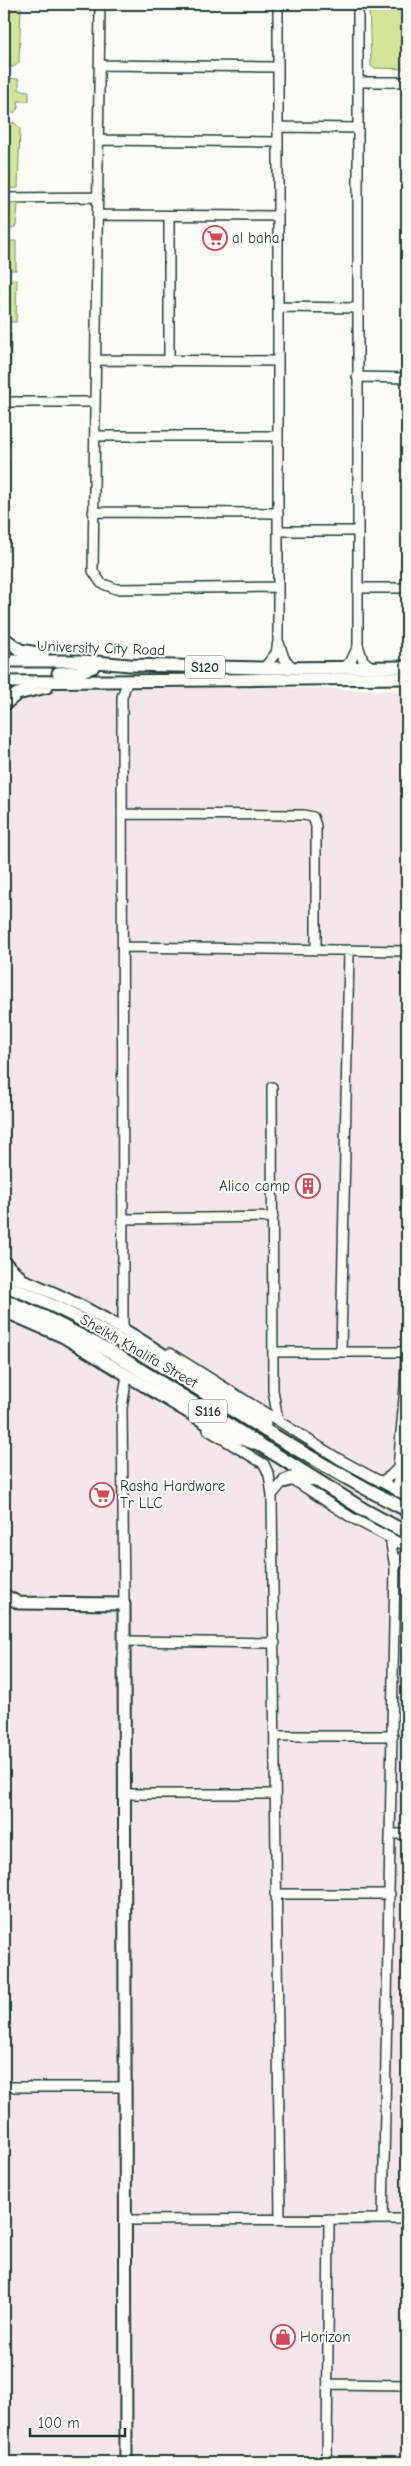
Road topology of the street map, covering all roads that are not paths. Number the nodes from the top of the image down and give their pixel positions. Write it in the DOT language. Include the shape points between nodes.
graph roads {
  1 [pos="100,4"];
  2 [pos="278,4"];
  3 [pos="358,4"];
  4 [pos="99,65"];
  5 [pos="278,67"];
  6 [pos="358,82"];
  7 [pos="407,82"];
  8 [pos="278,127"];
  9 [pos="358,128"];
  10 [pos="98,140"];
  11 [pos="278,142"];
  12 [pos="6,197"];
  13 [pos="98,197"];
  14 [pos="97,215"];
  15 [pos="169,216"];
  16 [pos="278,216"];
  17 [pos="278,307"];
  18 [pos="357,308"];
  19 [pos="96,360"];
  20 [pos="169,360"];
  21 [pos="278,361"];
  22 [pos="357,377"];
  23 [pos="407,378"];
  24 [pos="5,401"];
  25 [pos="95,402"];
  26 [pos="95,436"];
  27 [pos="278,436"];
  28 [pos="93,512"];
  29 [pos="278,513"];
  30 [pos="278,531"];
  31 [pos="357,531"];
  32 [pos="278,587"];
  33 [pos="358,588"];
  34 [pos="407,588"];
  35 [pos="4,638"];
  36 [pos="278,641"];
  37 [pos="358,645"];
  38 [pos="4,661"];
  39 [pos="89,664"];
  40 [pos="4,667"];
  41 [pos="370,667"];
  42 [pos="407,667"];
  43 [pos="264,668"];
  44 [pos="293,668"];
  45 [pos="342,668"];
  46 [pos="407,678"];
  47 [pos="68,680"];
  48 [pos="113,680"];
  49 [pos="128,680"];
  50 [pos="7,682"];
  51 [pos="122,697"];
  52 [pos="4,705"];
  53 [pos="122,814"];
  54 [pos="123,947"];
  55 [pos="316,950"];
  56 [pos="349,950"];
  57 [pos="407,951"];
  58 [pos="272,1088"];
  59 [pos="273,1217"];
  60 [pos="123,1220"];
  61 [pos="4,1262"];
  62 [pos="4,1273"];
  63 [pos="27,1282"];
  64 [pos="4,1285"];
  65 [pos="4,1300"];
  66 [pos="4,1311"];
  67 [pos="407,1328"];
  68 [pos="127,1331"];
  69 [pos="273,1352"];
  70 [pos="341,1352"];
  71 [pos="407,1352"];
  72 [pos="127,1375"];
  73 [pos="273,1390"];
  74 [pos="170,1402"];
  75 [pos="255,1406"];
  76 [pos="278,1421"];
  77 [pos="277,1436"];
  78 [pos="264,1446"];
  79 [pos="398,1468"];
  80 [pos="318,1480"];
  81 [pos="285,1481"];
  82 [pos="380,1482"];
  83 [pos="398,1492"];
  84 [pos="272,1495"];
  85 [pos="407,1496"];
  86 [pos="407,1510"];
  87 [pos="407,1533"];
  88 [pos="390,1538"];
  89 [pos="407,1547"];
  90 [pos="407,1553"];
  91 [pos="395,1568"];
  92 [pos="4,1595"];
  93 [pos="124,1604"];
  94 [pos="124,1641"];
  95 [pos="275,1643"];
  96 [pos="275,1736"];
  97 [pos="393,1736"];
  98 [pos="124,1794"];
  99 [pos="275,1794"];
  100 [pos="392,1834"];
  101 [pos="407,1834"];
  102 [pos="275,1894"];
  103 [pos="390,1894"];
  104 [pos="8,2087"];
  105 [pos="124,2087"];
  106 [pos="280,2219"];
  107 [pos="328,2219"];
  108 [pos="383,2219"];
  109 [pos="407,2219"];
  110 [pos="124,2220"];
  111 [pos="328,2384"];
  112 [pos="407,2385"];
  113 [pos="126,2462"];
  114 [pos="327,2462"];
  1 -- 4 [label="street"];
  2 -- 5 [label="street"];
  3 -- 6 [label="street"];
  4 -- 5 [label="street"];
  4 -- 10 [label="street"];
  5 -- 8 [label="street"];
  6 -- 7 [label="street"];
  6 -- 9 [label="street"];
  8 -- 9 [label="street"];
  8 -- 11 [label="street"];
  9 -- 18 [label="street"];
  10 -- 11 [label="street"];
  10 -- 13 [label="street"];
  11 -- 16 [label="street"];
  12 -- 13 [label="street"];
  13 -- 14 [label="street"];
  14 -- 15 [label="street"];
  14 -- 19 [label="street"];
  15 -- 16 [label="street"];
  15 -- 20 [label="street"];
  16 -- 17 [label="street"];
  17 -- 18 [label="street"];
  17 -- 21 [label="street"];
  18 -- 22 [label="street"];
  19 -- 20 [label="street"];
  19 -- 25 [label="street"];
  20 -- 21 [label="street"];
  21 -- 27 [label="street"];
  22 -- 23 [label="street"];
  22 -- 31 [label="street"];
  24 -- 25 [label="street"];
  25 -- 26 [label="street"];
  26 -- 27 [label="street"];
  26 -- 28 [label="street"];
  27 -- 29 [label="street"];
  28 -- 29 [label="street"];
  28 -- 32 [label="street" via="93,571 101,583 111,588"];
  29 -- 30 [label="street"];
  30 -- 31 [label="street"];
  30 -- 32 [label="street"];
  31 -- 33 [label="street"];
  32 -- 36 [label="street"];
  33 -- 34 [label="street"];
  33 -- 37 [label="street"];
  35 -- 39 [label="main road" via="28,652 66,656"];
  36 -- 43 [label="street"];
  36 -- 44 [label="street" via="284,658"];
  37 -- 41 [label="street" via="363,660"];
  37 -- 45 [label="street" via="354,656"];
  38 -- 39 [label="main road, University City Road / S120"];
  39 -- 40 [label="main road"];
  39 -- 43 [label="main road, University City Road / S120"];
  39 -- 50 [label="main road" via="78,672 12,674"];
  41 -- 42 [label="main road, University City Road / S120"];
  41 -- 45 [label="main road, University City Road / S120"];
  43 -- 44 [label="main road, University City Road / S120"];
  44 -- 45 [label="main road, University City Road / S120"];
  46 -- 49 [label="main road, University City Road / S120"];
  47 -- 48 [label="main road, University City Road / S120"];
  47 -- 50 [label="main road, University City Road / S120"];
  47 -- 52 [label="main road" via="27,690"];
  48 -- 49 [label="main road, University City Road / S120"];
  48 -- 51 [label="street"];
  49 -- 51 [label="street"];
  51 -- 53 [label="street"];
  53 -- 54 [label="street"];
  53 -- 55 [label="street" via="304,815 313,818 316,826"];
  54 -- 55 [label="street"];
  54 -- 60 [label="street"];
  55 -- 56 [label="street"];
  56 -- 57 [label="street"];
  56 -- 70 [label="street"];
  58 -- 59 [label="street"];
  59 -- 60 [label="street"];
  59 -- 69 [label="street"];
  60 -- 68 [label="street"];
  61 -- 63 [label="main road"];
  62 -- 63 [label="main road"];
  63 -- 68 [label="main road" via="66,1298"];
  64 -- 77 [label="highway, Sheikh Khalifa Street / S116" via="107,1332"];
  65 -- 78 [label="highway, Sheikh Khalifa Street / S116" via="110,1351"];
  66 -- 72 [label="main road" via="64,1337"];
  67 -- 71 [label="street"];
  68 -- 75 [label="street" via="152,1341"];
  68 -- 77 [label="main road" via="247,1411"];
  69 -- 70 [label="street"];
  69 -- 73 [label="street"];
  70 -- 71 [label="street"];
  71 -- 79 [label="street"];
  72 -- 74 [label="main road"];
  72 -- 93 [label="street" via="122,1408"];
  73 -- 75 [label="street" via="266,1401"];
  73 -- 76 [label="street"];
  74 -- 78 [label="main road" via="225,1433"];
  74 -- 84 [label="street" via="200,1425 264,1464 270,1474"];
  75 -- 76 [label="street"];
  76 -- 82 [label="street"];
  77 -- 86 [label="highway, Sheikh Khalifa Street / S116"];
  78 -- 80 [label="highway, Sheikh Khalifa Street / S116"];
  79 -- 82 [label="street"];
  79 -- 83 [label="street"];
  80 -- 81 [label="highway" via="296,1476"];
  80 -- 87 [label="highway, Sheikh Khalifa Street / S116"];
  81 -- 84 [label="street"];
  81 -- 88 [label="street" via="298,1483"];
  82 -- 83 [label="street"];
  83 -- 85 [label="street"];
  84 -- 95 [label="street"];
  88 -- 89 [label="street"];
  88 -- 91 [label="street"];
  90 -- 91 [label="street"];
  91 -- 97 [label="street"];
  92 -- 93 [label="main road" via="19,1603"];
  93 -- 94 [label="main road"];
  94 -- 95 [label="street"];
  94 -- 98 [label="main road"];
  95 -- 96 [label="street"];
  96 -- 97 [label="street"];
  96 -- 99 [label="street"];
  97 -- 100 [label="street"];
  98 -- 99 [label="street"];
  98 -- 105 [label="main road"];
  99 -- 102 [label="street"];
  100 -- 101 [label="street"];
  100 -- 103 [label="street"];
  102 -- 103 [label="street"];
  102 -- 106 [label="street"];
  103 -- 108 [label="street"];
  104 -- 105 [label="street"];
  105 -- 110 [label="main road"];
  106 -- 107 [label="street"];
  106 -- 110 [label="street"];
  107 -- 108 [label="street"];
  107 -- 111 [label="street"];
  108 -- 109 [label="street"];
  110 -- 113 [label="main road"];
  111 -- 112 [label="street"];
  111 -- 114 [label="street"];
}
